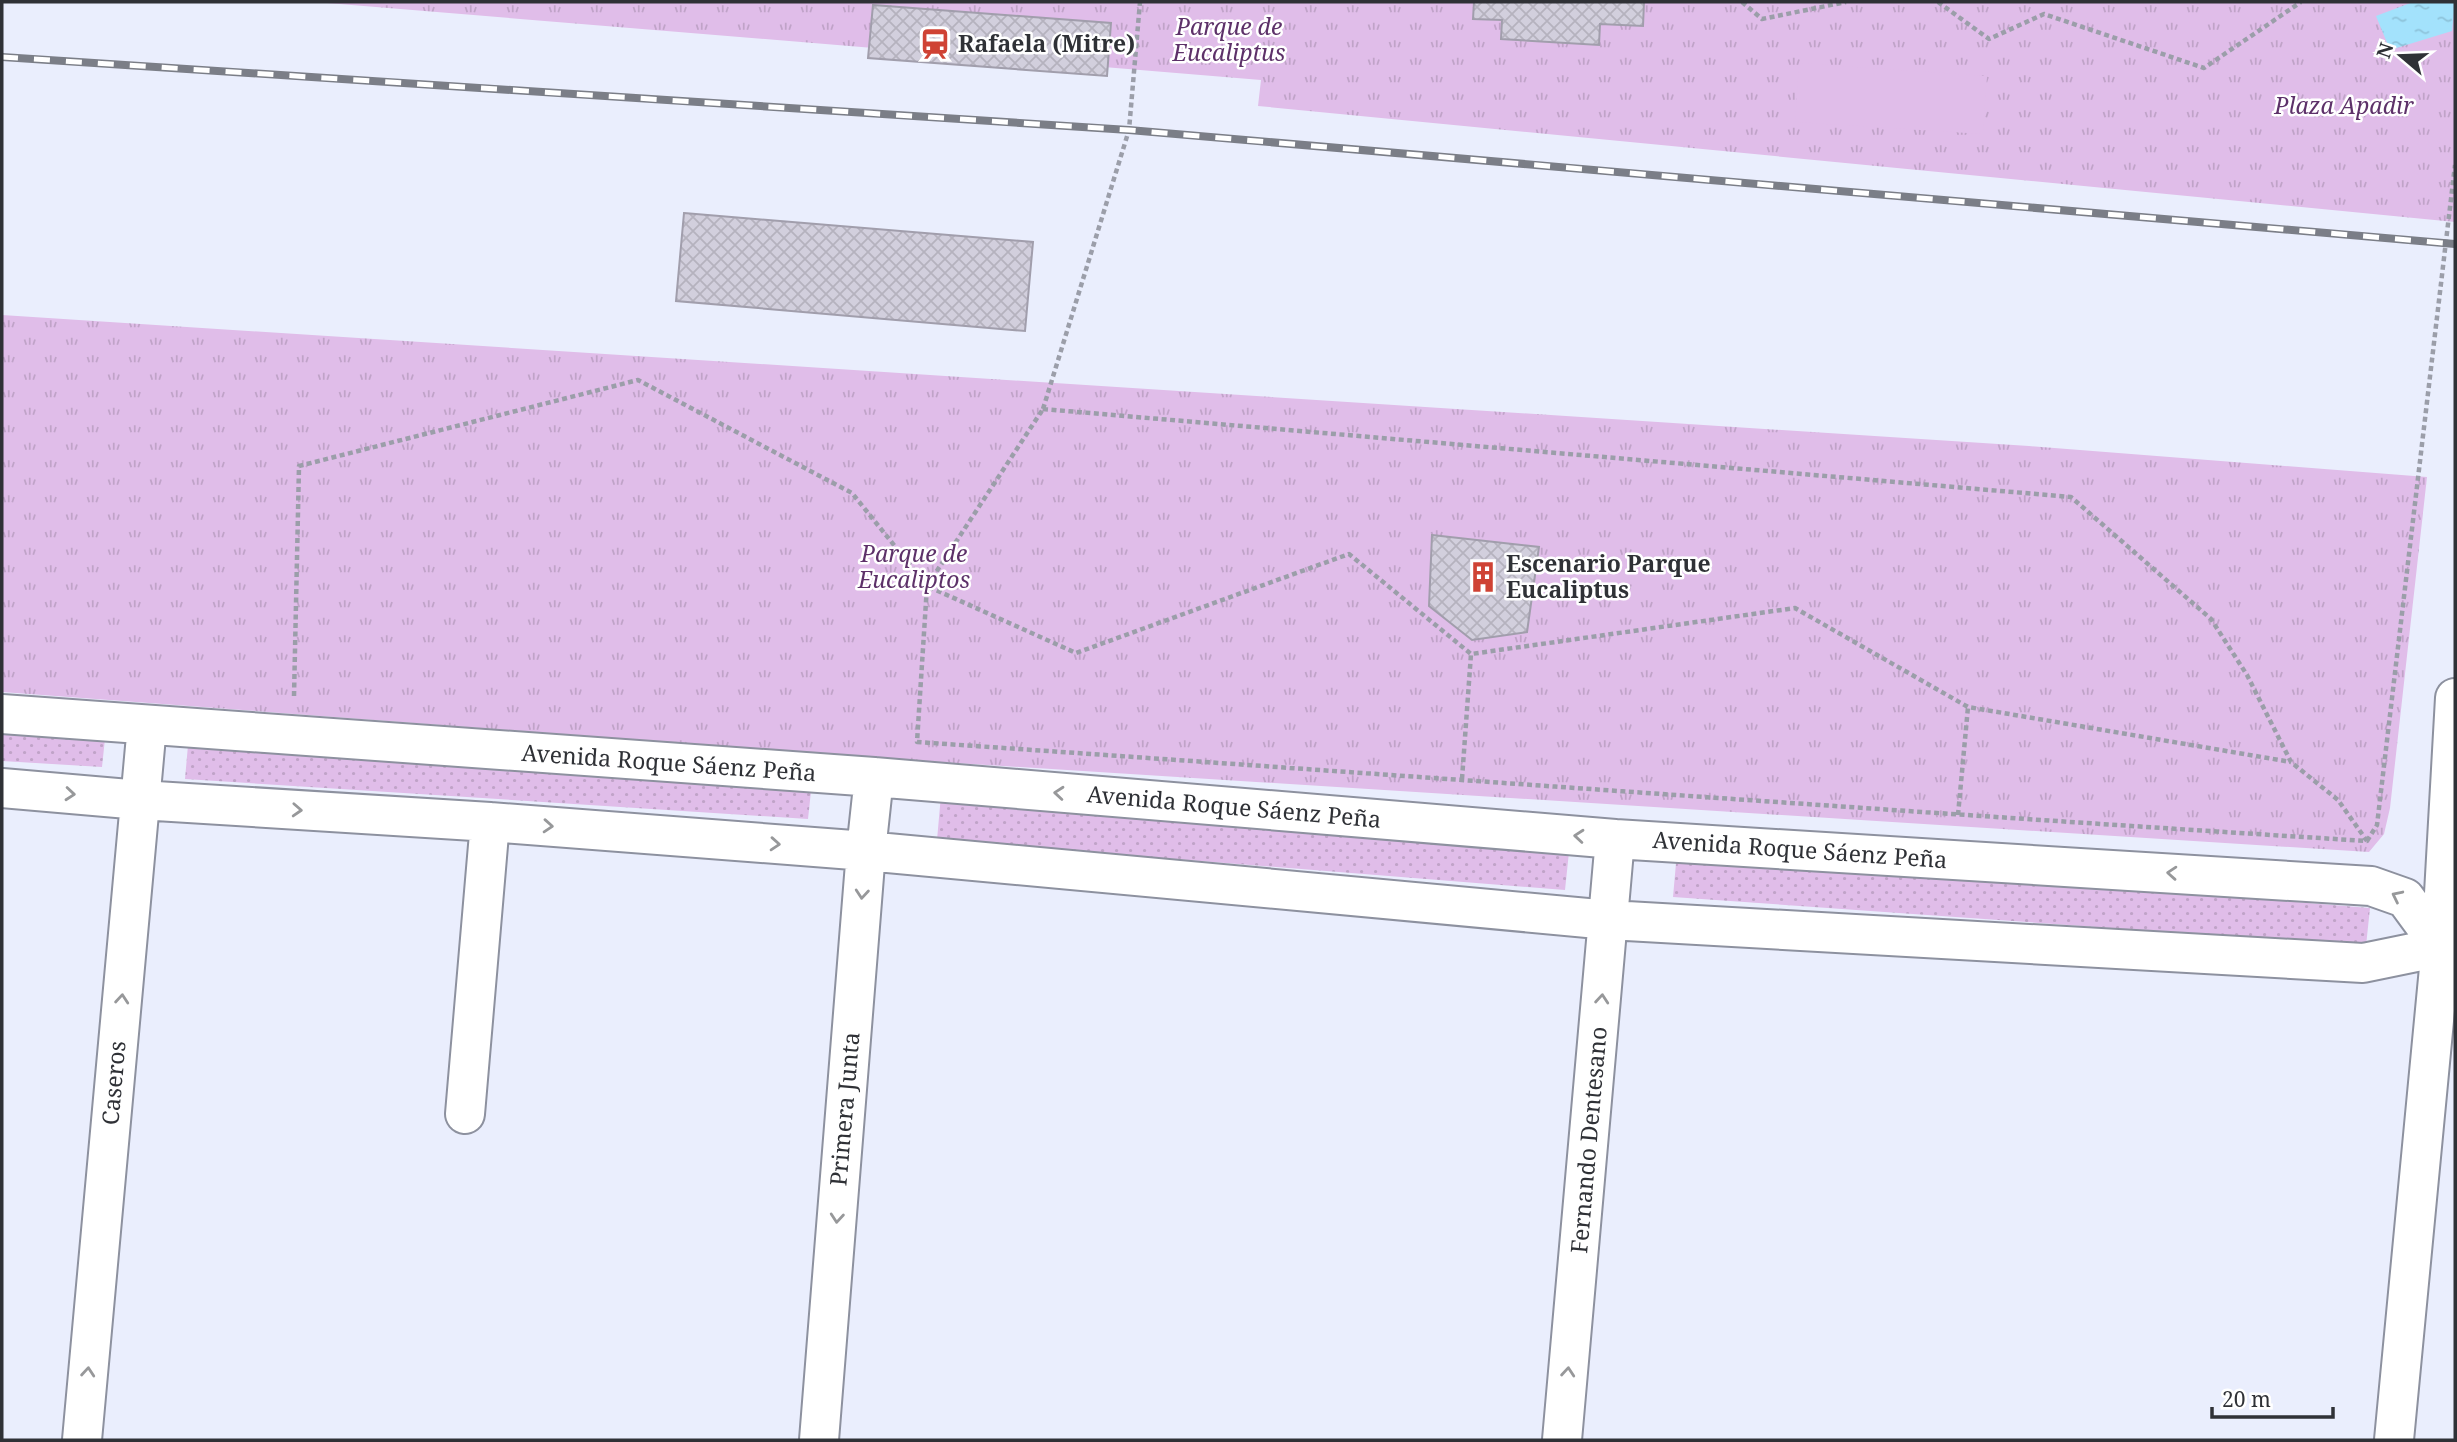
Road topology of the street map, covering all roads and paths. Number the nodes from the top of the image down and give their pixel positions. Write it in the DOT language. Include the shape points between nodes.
graph roads {
  1 [pos="1140,2"];
  2 [pos="1742,2"];
  3 [pos="1846,2"];
  4 [pos="1938,2"];
  5 [pos="2301,2"];
  6 [pos="2455,165"];
  7 [pos="1043,409"];
  8 [pos="928,586"];
  9 [pos="1471,654"];
  10 [pos="308,697"];
  11 [pos="2455,698"];
  12 [pos="1968,707"];
  13 [pos="2,714"];
  14 [pos="147,725"];
  15 [pos="2291,762"];
  16 [pos="874,777"];
  17 [pos="1462,779"];
  18 [pos="2,788"];
  19 [pos="140,800"];
  20 [pos="1958,815"];
  21 [pos="490,822"];
  22 [pos="1615,839"];
  23 [pos="2367,841"];
  24 [pos="866,851"];
  25 [pos="1609,920"];
  26 [pos="2448,948"];
  27 [pos="465,1114"];
  28 [pos="82,1440"];
  29 [pos="819,1440"];
  30 [pos="1562,1440"];
  31 [pos="2394,1440"];
  1 -- 7 [label="path" via="1129,130"];
  2 -- 3 [label="path" via="1762,19"];
  4 -- 5 [label="path" via="1989,39 2044,14 2204,68"];
  6 -- 23 [label="path" via="2377,825"];
  7 -- 8 [label="path"];
  7 -- 15 [label="path" via="2071,497 2211,619 2247,675"];
  8 -- 9 [label="path" via="1076,653 1349,554"];
  8 -- 10 [label="path" via="852,493 638,380 299,466 294,696"];
  8 -- 17 [label="path" via="916,742"];
  9 -- 12 [label="path" via="1795,607"];
  9 -- 17 [label="path"];
  11 -- 26 [label="street"];
  12 -- 15 [label="path"];
  12 -- 20 [label="path"];
  13 -- 14 [label="street, Avenida Roque Sáenz Peña"];
  14 -- 16 [label="street, Avenida Roque Sáenz Peña"];
  14 -- 19 [label="street, Caseros"];
  15 -- 23 [label="path" via="2338,800"];
  22 -- 16 [label="street, Avenida Roque Sáenz Peña, one-way"];
  16 -- 24 [label="street, Primera Junta"];
  17 -- 20 [label="path"];
  18 -- 19 [label="street, one-way"];
  19 -- 21 [label="street, one-way"];
  28 -- 19 [label="street, Caseros, one-way"];
  20 -- 23 [label="path"];
  21 -- 24 [label="street, one-way"];
  21 -- 27 [label="street"];
  22 -- 25 [label="street, Fernando Dentesano"];
  26 -- 22 [label="street, Avenida Roque Sáenz Peña, one-way" via="2405,898 2371,886"];
  24 -- 25 [label="street"];
  24 -- 29 [label="street, Primera Junta, one-way"];
  25 -- 26 [label="street" via="2363,963"];
  30 -- 25 [label="street, Fernando Dentesano, one-way"];
  26 -- 31 [label="street"];
}
